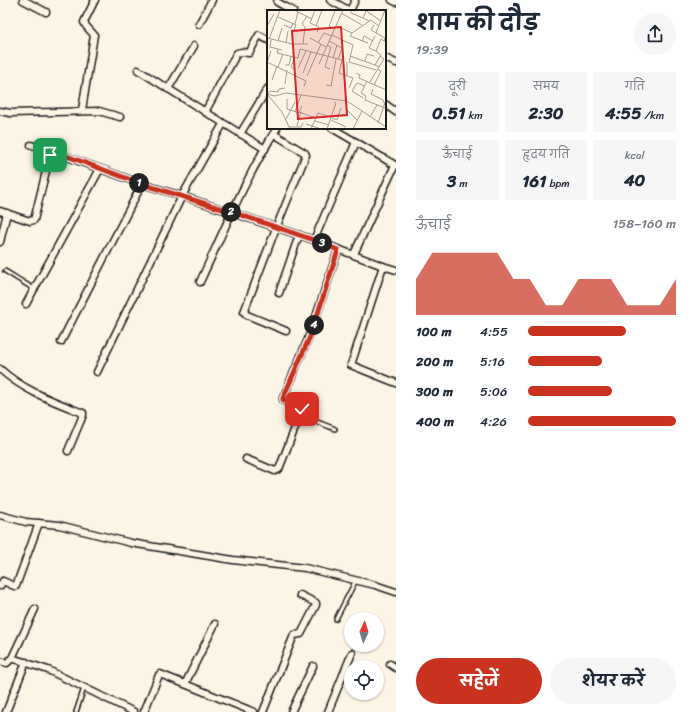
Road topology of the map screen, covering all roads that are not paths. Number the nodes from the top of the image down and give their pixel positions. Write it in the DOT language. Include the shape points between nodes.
graph roads {
  1 [pos="23,0"];
  2 [pos="95,0"];
  3 [pos="212,0"];
  4 [pos="330,0"];
  5 [pos="355,0"];
  6 [pos="392,0"];
  7 [pos="277,2"];
  8 [pos="396,2"];
  9 [pos="291,10"];
  10 [pos="348,10"];
  11 [pos="350,10"];
  12 [pos="46,12"];
  13 [pos="199,24"];
  14 [pos="267,39"];
  15 [pos="194,46"];
  16 [pos="386,58"];
  17 [pos="396,62"];
  18 [pos="138,70"];
  19 [pos="168,89"];
  20 [pos="267,90"];
  21 [pos="386,105"];
  22 [pos="82,110"];
  23 [pos="0,111"];
  24 [pos="205,112"];
  25 [pos="396,112"];
  26 [pos="120,117"];
  27 [pos="223,124"];
  28 [pos="334,129"];
  29 [pos="275,131"];
  30 [pos="240,134"];
  31 [pos="356,142"];
  32 [pos="31,145"];
  33 [pos="264,149"];
  34 [pos="54,152"];
  35 [pos="395,163"];
  36 [pos="100,169"];
  37 [pos="142,184"];
  38 [pos="182,196"];
  39 [pos="0,211"];
  40 [pos="232,212"];
  41 [pos="7,213"];
  42 [pos="276,228"];
  43 [pos="299,235"];
  44 [pos="314,240"];
  45 [pos="0,242"];
  46 [pos="338,250"];
  47 [pos="354,254"];
  48 [pos="383,266"];
  49 [pos="396,270"];
  50 [pos="5,272"];
  51 [pos="200,282"];
  52 [pos="34,289"];
  53 [pos="279,292"];
  54 [pos="26,304"];
  55 [pos="286,331"];
  56 [pos="61,342"];
  57 [pos="0,369"];
  58 [pos="97,372"];
  59 [pos="396,383"];
  60 [pos="300,415"];
  61 [pos="335,429"];
  62 [pos="68,451"];
  63 [pos="246,459"];
  64 [pos="0,515"];
  65 [pos="39,523"];
  66 [pos="356,580"];
  67 [pos="0,586"];
  68 [pos="396,592"];
  69 [pos="300,595"];
  70 [pos="35,609"];
  71 [pos="336,619"];
  72 [pos="214,624"];
  73 [pos="352,652"];
  74 [pos="12,658"];
  75 [pos="0,661"];
  76 [pos="26,662"];
  77 [pos="390,664"];
  78 [pos="313,666"];
  79 [pos="396,668"];
  80 [pos="185,684"];
  81 [pos="84,688"];
  82 [pos="6,712"];
  83 [pos="76,712"];
  84 [pos="134,712"];
  85 [pos="144,712"];
  86 [pos="254,712"];
  87 [pos="263,712"];
  88 [pos="291,712"];
  89 [pos="328,712"];
  1 -- 12 [label="street"];
  2 -- 22 [label="street" via="84,22 94,35"];
  3 -- 13 [label="street"];
  4 -- 10 [label="street"];
  5 -- 11 [label="street"];
  6 -- 8 [label="street"];
  7 -- 9 [label="street"];
  14 -- 24 [label="street" via="259,35 249,54 237,53"];
  15 -- 19 [label="street"];
  16 -- 17 [label="street"];
  18 -- 19 [label="street"];
  19 -- 24 [label="street"];
  20 -- 30 [label="street"];
  21 -- 25 [label="street"];
  22 -- 23 [label="street" via="10,113"];
  22 -- 26 [label="street" via="99,111"];
  24 -- 27 [label="street"];
  27 -- 30 [label="street"];
  27 -- 38 [label="street"];
  28 -- 31 [label="street"];
  29 -- 33 [label="street"];
  29 -- 42 [label="street" via="306,154"];
  30 -- 33 [label="street"];
  31 -- 35 [label="street"];
  31 -- 44 [label="street"];
  32 -- 34 [label="street"];
  33 -- 40 [label="street"];
  34 -- 36 [label="street"];
  34 -- 41 [label="street" via="50,155 34,220"];
  35 -- 47 [label="street"];
  36 -- 37 [label="street"];
  36 -- 52 [label="street"];
  37 -- 38 [label="street"];
  37 -- 56 [label="street"];
  38 -- 40 [label="street"];
  38 -- 58 [label="street"];
  39 -- 41 [label="street"];
  40 -- 42 [label="street"];
  40 -- 51 [label="street"];
  41 -- 45 [label="street"];
  42 -- 43 [label="street"];
  42 -- 55 [label="street" via="244,312"];
  43 -- 44 [label="street"];
  43 -- 53 [label="street"];
  44 -- 46 [label="street"];
  46 -- 47 [label="street"];
  46 -- 60 [label="street" via="312,332 283,398 302,409"];
  47 -- 48 [label="street"];
  48 -- 49 [label="street"];
  48 -- 59 [label="street" via="351,365"];
  50 -- 52 [label="lane"];
  52 -- 54 [label="street"];
  57 -- 62 [label="street" via="26,389 83,413"];
  60 -- 61 [label="lane"];
  60 -- 63 [label="street" via="278,471"];
  64 -- 65 [label="street"];
  65 -- 66 [label="street" via="59,525 131,543 233,560 305,568"];
  65 -- 67 [label="street" via="16,586 3,582"];
  66 -- 68 [label="street"];
  66 -- 71 [label="lane"];
  69 -- 87 [label="street" via="316,605 301,634 294,634"];
  70 -- 74 [label="street"];
  72 -- 80 [label="street"];
  73 -- 89 [label="street"];
  74 -- 75 [label="street" via="7,663"];
  74 -- 76 [label="street"];
  76 -- 81 [label="street"];
  76 -- 82 [label="street"];
  77 -- 79 [label="street"];
  78 -- 88 [label="street"];
  80 -- 85 [label="street" via="163,674 159,675"];
  80 -- 86 [label="street"];
  81 -- 83 [label="lane"];
  81 -- 84 [label="street"];
}
